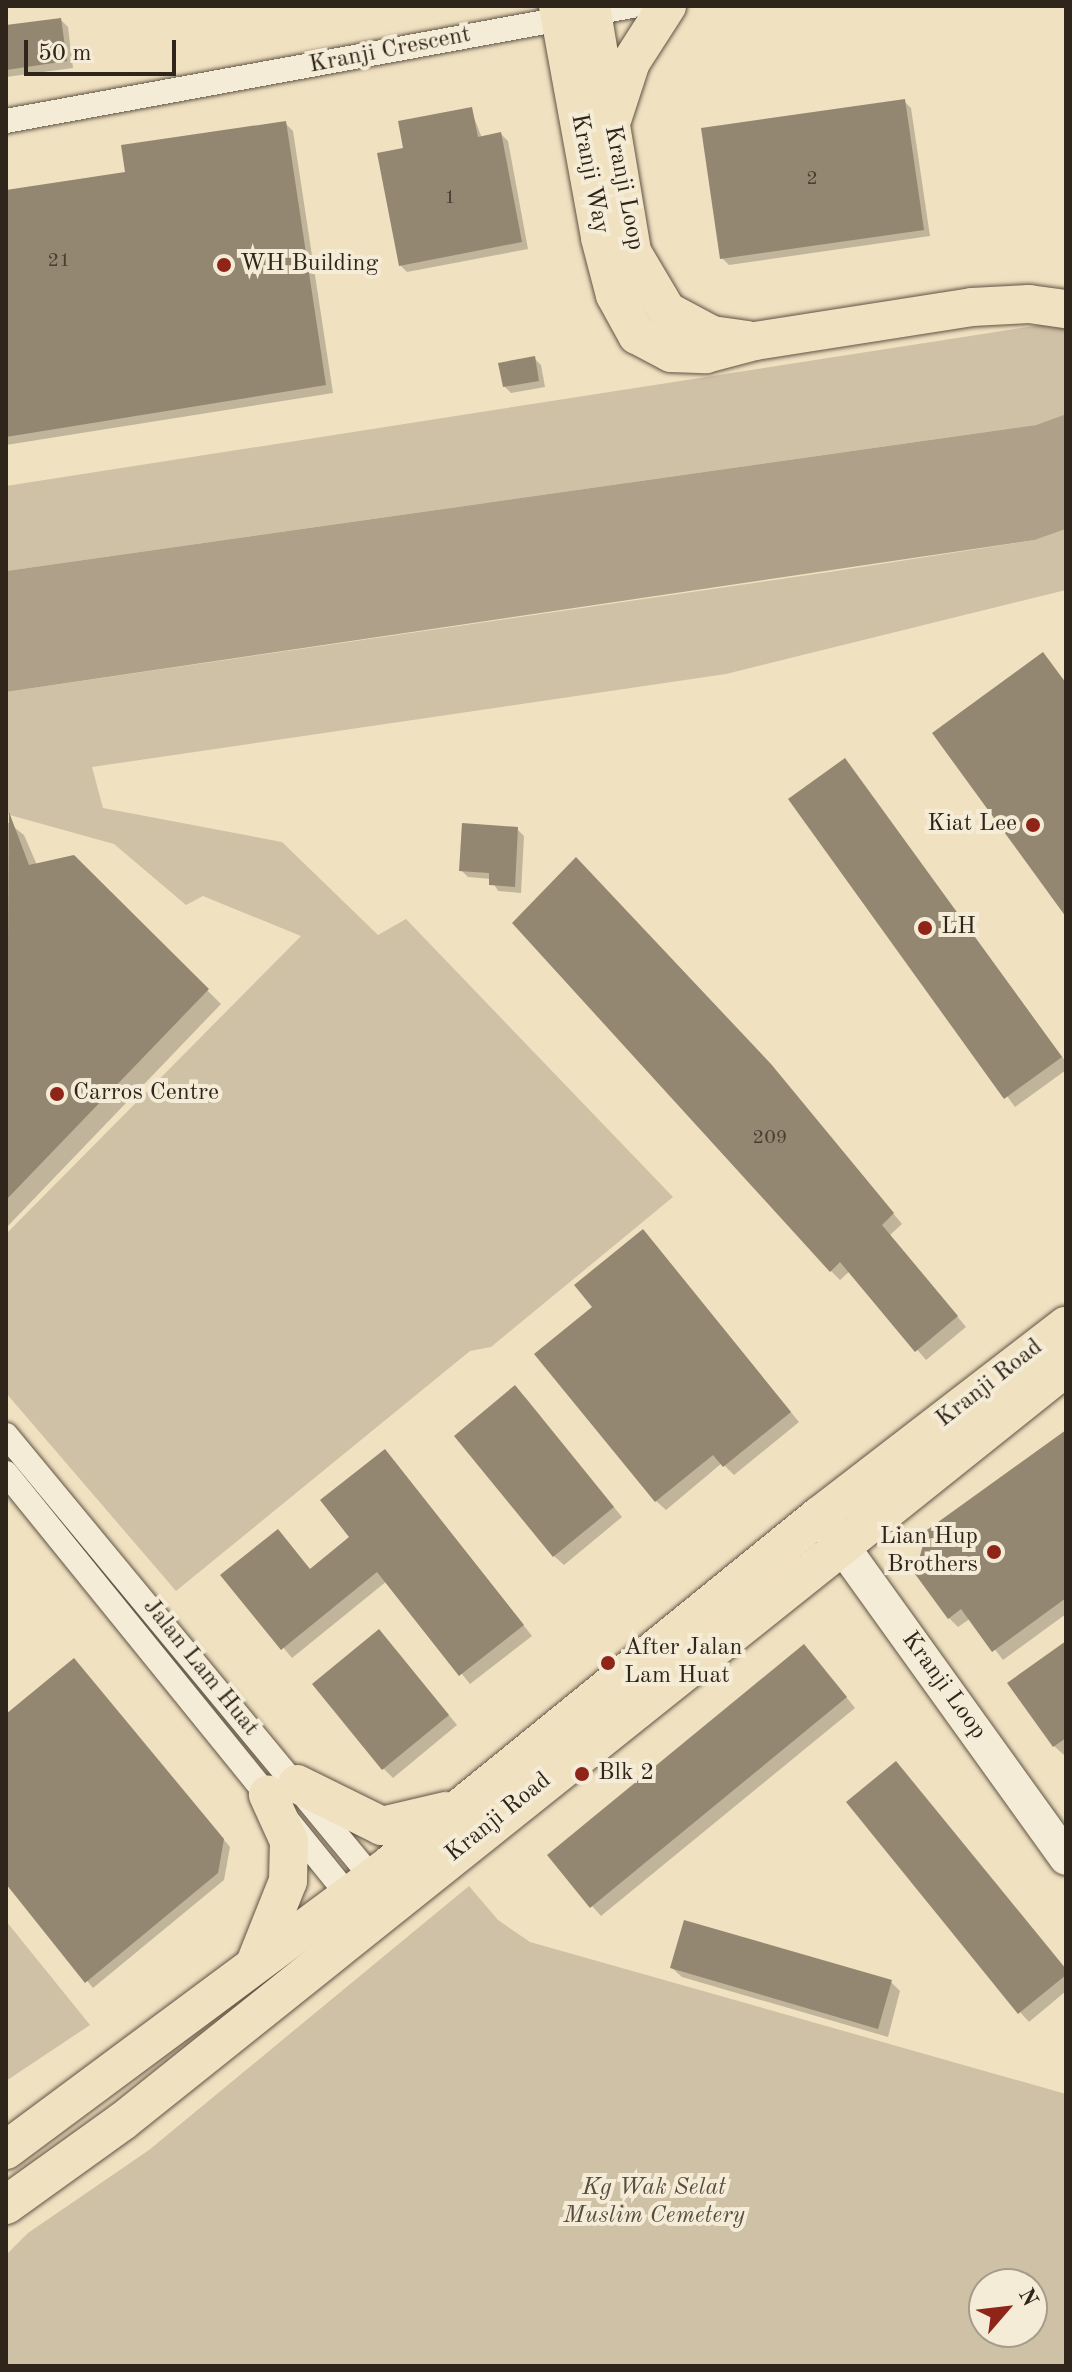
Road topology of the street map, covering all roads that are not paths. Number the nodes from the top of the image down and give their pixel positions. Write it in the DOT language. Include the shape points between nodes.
graph roads {
  1 [pos="632,6"];
  2 [pos="667,6"];
  3 [pos="576,11"];
  4 [pos="6,121"];
  5 [pos="610,124"];
  6 [pos="1066,309"];
  7 [pos="637,335"];
  8 [pos="755,341"];
  9 [pos="1066,1326"];
  10 [pos="1066,1367"];
  11 [pos="6,1435"];
  12 [pos="6,1473"];
  13 [pos="830,1530"];
  14 [pos="282,1790"];
  15 [pos="465,1806"];
  16 [pos="1066,1858"];
  17 [pos="371,1899"];
  18 [pos="255,1964"];
  19 [pos="87,2091"];
  20 [pos="123,2121"];
  21 [pos="6,2150"];
  22 [pos="6,2205"];
  1 -- 3 [label="street, Kranji Crescent"];
  2 -- 5 [label="main road" via="631,62"];
  3 -- 4 [label="street, Kranji Crescent"];
  3 -- 5 [label="main road, Kranji Loop"];
  3 -- 7 [label="main road, Kranji Way" via="600,238 615,295"];
  5 -- 8 [label="main road, Kranji Loop" via="632,252 667,311 712,335"];
  6 -- 8 [label="main road, Kranji Loop" via="1029,304 972,307"];
  7 -- 8 [label="main road, Kranji Loop" via="671,353 706,354"];
  9 -- 13 [label="main road, Kranji Road"];
  10 -- 13 [label="main road, Kranji Road"];
  11 -- 14 [label="street, Jalan Lam Huat"];
  12 -- 14 [label="street, Jalan Lam Huat"];
  13 -- 15 [label="main road, Kranji Road"];
  13 -- 16 [label="street, Kranji Loop"];
  13 -- 17 [label="main road, Kranji Road"];
  14 -- 15 [label="main road" via="382,1826"];
  14 -- 17 [label="street, Jalan Lam Huat"];
  14 -- 18 [label="main road" via="288,1881"];
  15 -- 17 [label="main road, Kranji Road"];
  17 -- 18 [label="main road, Kranji Road"];
  17 -- 20 [label="main road, Kranji Road"];
  18 -- 19 [label="main road, Kranji Road"];
  19 -- 20 [label="main road"];
  19 -- 21 [label="main road, Kranji Road"];
  20 -- 22 [label="main road, Kranji Road"];
}
